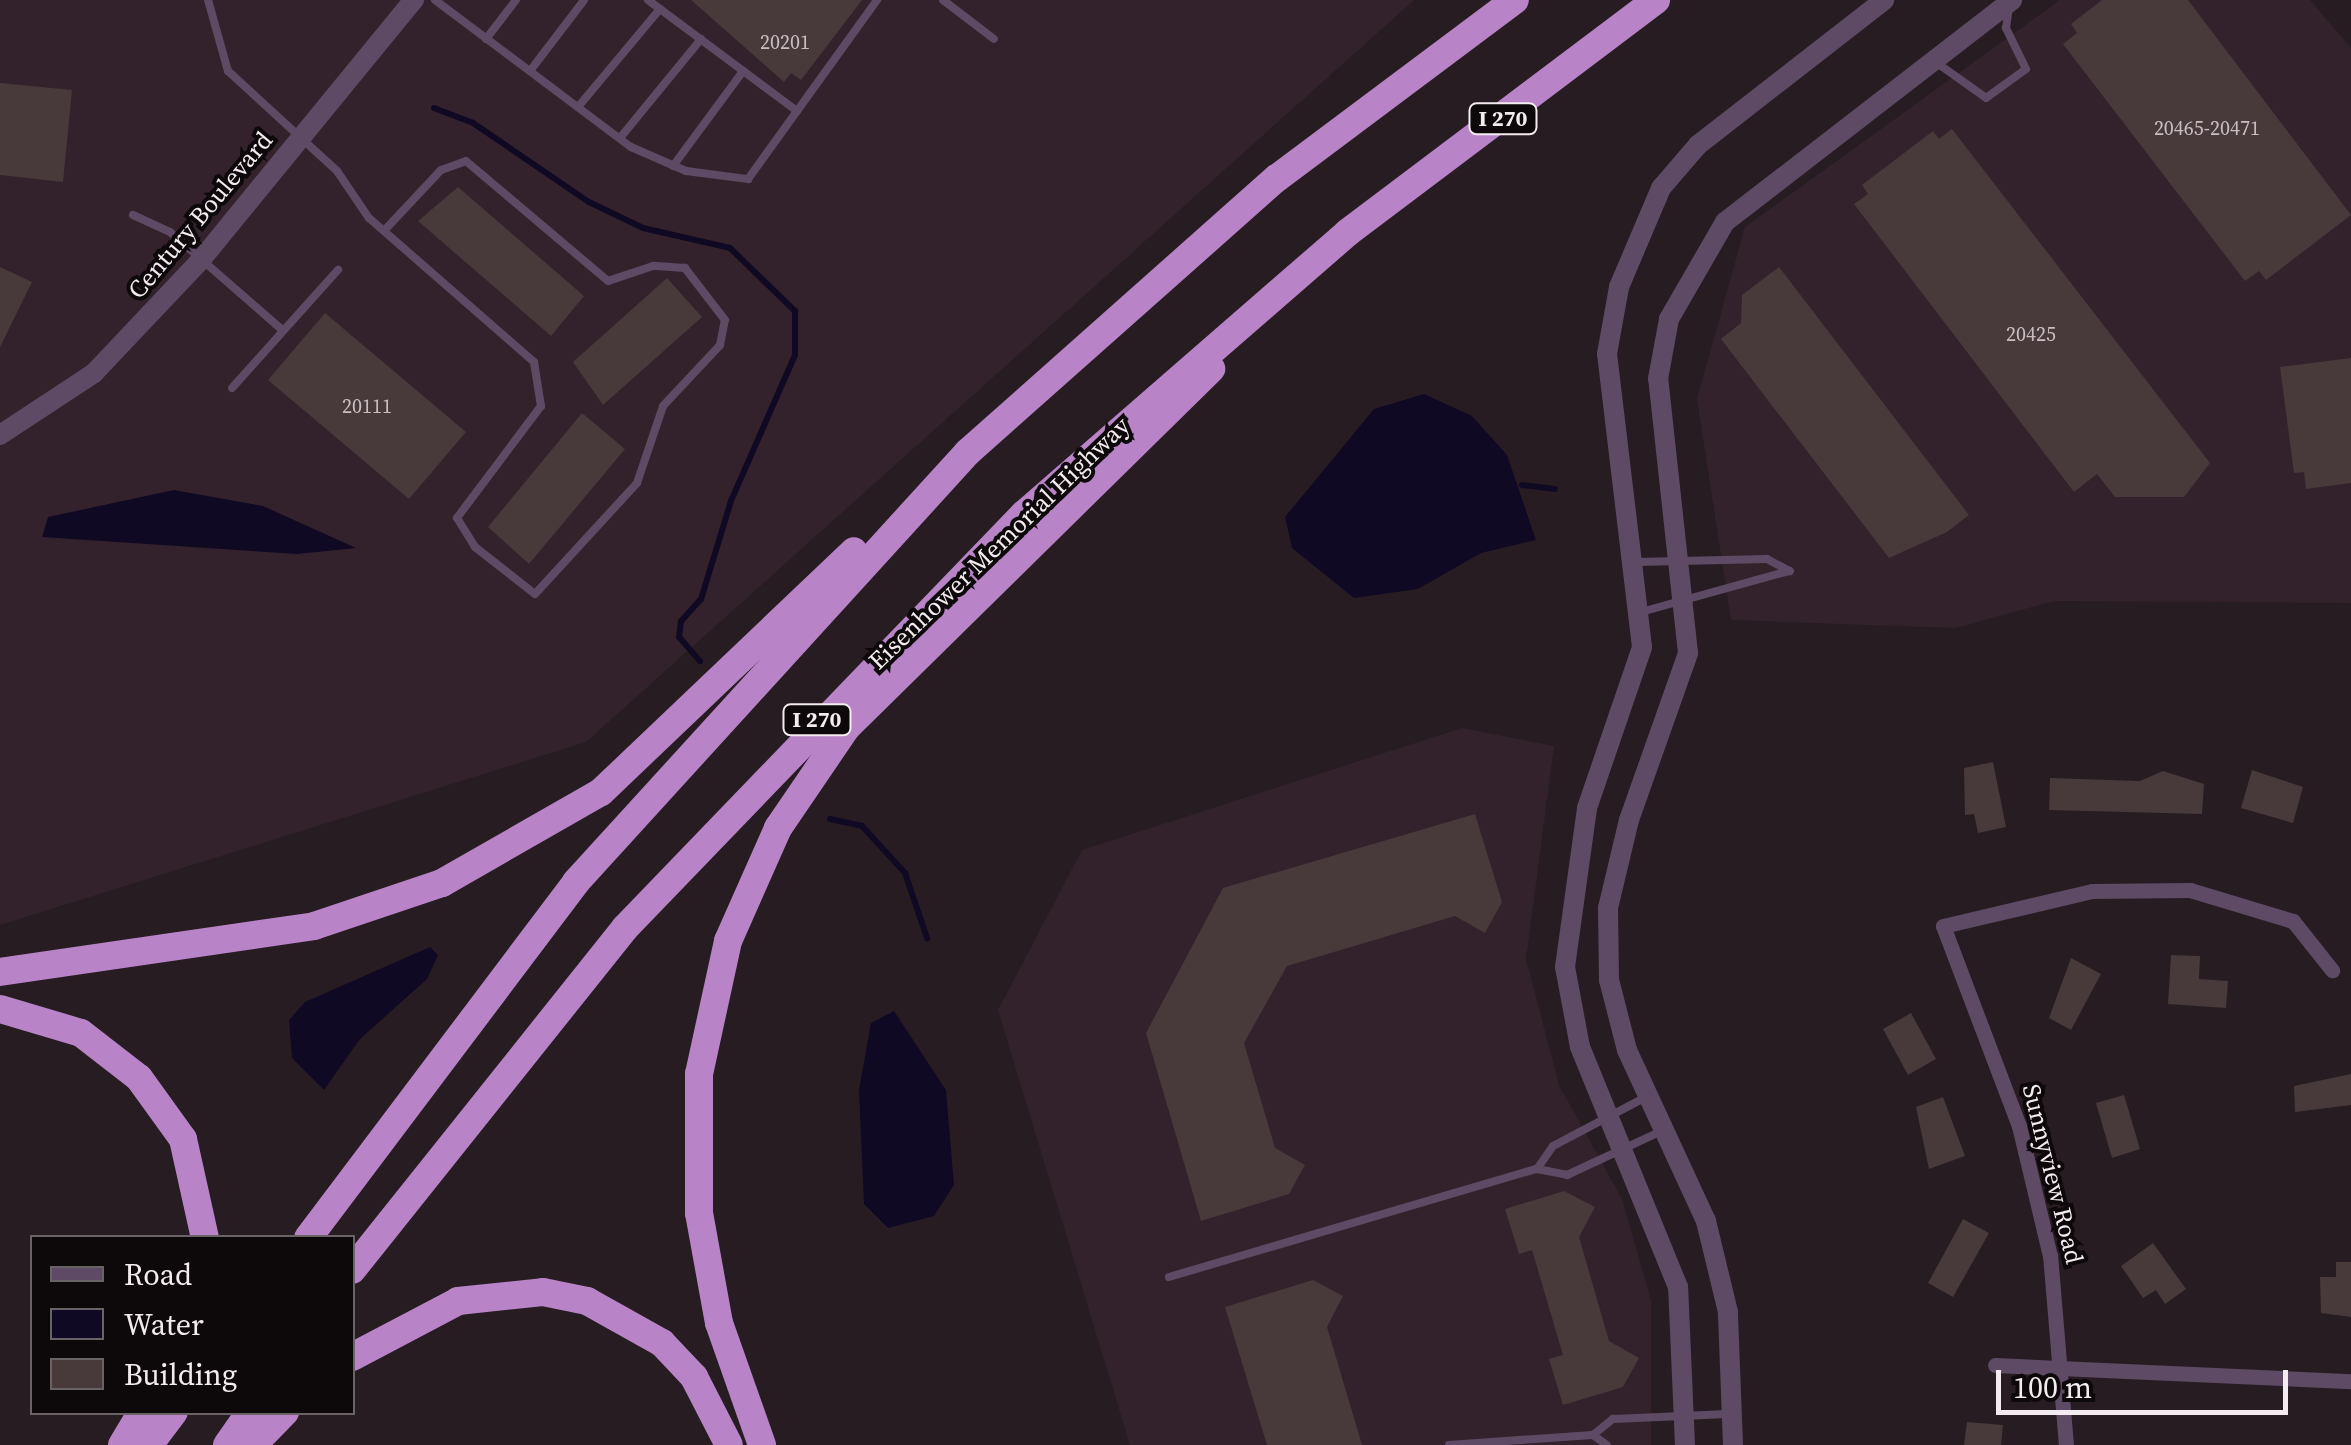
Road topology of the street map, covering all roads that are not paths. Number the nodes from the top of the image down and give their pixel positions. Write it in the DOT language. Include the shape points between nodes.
graph roads {
  1 [pos="208,0"];
  2 [pos="414,0"];
  3 [pos="435,0"];
  4 [pos="516,0"];
  5 [pos="584,0"];
  6 [pos="648,0"];
  7 [pos="877,0"];
  8 [pos="943,0"];
  9 [pos="1515,0"];
  10 [pos="1656,0"];
  11 [pos="1884,0"];
  12 [pos="2011,1"];
  13 [pos="660,9"];
  14 [pos="486,39"];
  15 [pos="994,39"];
  16 [pos="701,40"];
  17 [pos="1930,61"];
  18 [pos="743,71"];
  19 [pos="530,72"];
  20 [pos="578,107"];
  21 [pos="797,111"];
  22 [pos="298,138"];
  23 [pos="620,138"];
  24 [pos="673,166"];
  25 [pos="133,215"];
  26 [pos="384,231"];
  27 [pos="1347,234"];
  28 [pos="200,261"];
  29 [pos="338,270"];
  30 [pos="281,329"];
  31 [pos="232,388"];
  32 [pos="0,435"];
  33 [pos="968,452"];
  34 [pos="1682,555"];
  35 [pos="1637,562"];
  36 [pos="1689,603"];
  37 [pos="1641,612"];
  38 [pos="2332,970"];
  39 [pos="0,972"];
  40 [pos="0,1008"];
  41 [pos="1648,1096"];
  42 [pos="1605,1116"];
  43 [pos="1664,1130"];
  44 [pos="1622,1149"];
  45 [pos="1537,1169"];
  46 [pos="204,1235"];
  47 [pos="310,1235"];
  48 [pos="355,1266"];
  49 [pos="1169,1278"];
  50 [pos="355,1355"];
  51 [pos="1994,1364"];
  52 [pos="2065,1366"];
  53 [pos="2351,1381"];
  54 [pos="1732,1414"];
  55 [pos="140,1415"];
  56 [pos="172,1415"];
  57 [pos="248,1415"];
  58 [pos="282,1415"];
  59 [pos="1685,1415"];
  60 [pos="1593,1435"];
  61 [pos="122,1445"];
  62 [pos="149,1445"];
  63 [pos="227,1445"];
  64 [pos="253,1445"];
  65 [pos="729,1445"];
  66 [pos="762,1445"];
  67 [pos="1449,1445"];
  68 [pos="1607,1445"];
  69 [pos="1685,1445"];
  70 [pos="1733,1445"];
  71 [pos="2066,1445"];
  1 -- 22 [label="lane" via="228,71"];
  2 -- 22 [label="street, Century Boulevard"];
  3 -- 14 [label="lane"];
  4 -- 14 [label="lane"];
  5 -- 19 [label="lane"];
  6 -- 13 [label="lane"];
  7 -- 21 [label="lane"];
  8 -- 15 [label="lane"];
  9 -- 33 [label="highway, I 270" via="1277,178"];
  10 -- 27 [label="highway, Eisenhower Memorial Highway / I 270"];
  11 -- 35 [label="street" via="1698,144 1638,232 1608,354"];
  12 -- 17 [label="street"];
  12 -- 17 [label="lane" via="2006,28 2026,68 1986,98 1952,66"];
  13 -- 16 [label="lane"];
  13 -- 20 [label="lane"];
  14 -- 19 [label="lane"];
  16 -- 18 [label="lane"];
  16 -- 23 [label="lane"];
  17 -- 34 [label="street" via="1724,222 1694,267 1669,318 1658,379"];
  18 -- 21 [label="lane"];
  18 -- 24 [label="lane"];
  19 -- 20 [label="lane"];
  20 -- 23 [label="lane"];
  21 -- 24 [label="lane" via="748,180"];
  22 -- 26 [label="lane"];
  22 -- 28 [label="street, Century Boulevard"];
  23 -- 24 [label="lane"];
  25 -- 28 [label="lane"];
  26 -- 26 [label="lane" via="538,371 541,406 456,518 475,547 535,594 637,482 663,406 720,346 725,320 685,268 653,266 608,281 466,161 441,170"];
  27 -- 48 [label="highway, Eisenhower Memorial Highway / I 270" via="1024,514 764,775 625,928"];
  27 -- 66 [label="highway" via="891,677 808,776 778,828 711,1006 696,1142 706,1265"];
  28 -- 30 [label="lane"];
  28 -- 32 [label="street, Century Boulevard" via="94,373"];
  29 -- 30 [label="lane"];
  30 -- 31 [label="lane"];
  33 -- 39 [label="highway" via="809,590 601,792 495,857 314,926"];
  33 -- 47 [label="highway, I 270" via="576,882"];
  34 -- 35 [label="lane"];
  34 -- 36 [label="street"];
  34 -- 36 [label="lane" via="1704,564 1767,559 1790,571"];
  35 -- 37 [label="street"];
  36 -- 37 [label="lane"];
  36 -- 41 [label="street" via="1673,716 1629,820 1608,908 1609,980"];
  37 -- 42 [label="street" via="1638,665 1587,808 1570,896 1566,967"];
  38 -- 52 [label="street, Sunnyview Road" via="2293,922 2190,890 2092,892 1943,926 2020,1126"];
  40 -- 46 [label="highway" via="81,1033 139,1078 183,1139"];
  41 -- 42 [label="lane"];
  41 -- 43 [label="street"];
  42 -- 44 [label="street"];
  42 -- 45 [label="lane" via="1552,1146"];
  43 -- 44 [label="lane"];
  43 -- 54 [label="street" via="1706,1221 1728,1312"];
  44 -- 45 [label="lane" via="1567,1174"];
  44 -- 59 [label="street" via="1678,1287"];
  45 -- 49 [label="lane"];
  50 -- 65 [label="highway" via="458,1300 543,1292 587,1301 662,1343 694,1377"];
  51 -- 52 [label="street"];
  52 -- 53 [label="street"];
  52 -- 71 [label="street, Sunnyview Road"];
  54 -- 59 [label="lane"];
  54 -- 70 [label="street"];
  55 -- 61 [label="highway"];
  56 -- 62 [label="highway"];
  57 -- 63 [label="highway"];
  58 -- 64 [label="highway"];
  59 -- 60 [label="lane" via="1613,1419"];
  59 -- 69 [label="street"];
  60 -- 67 [label="lane"];
  60 -- 68 [label="lane"];
}
